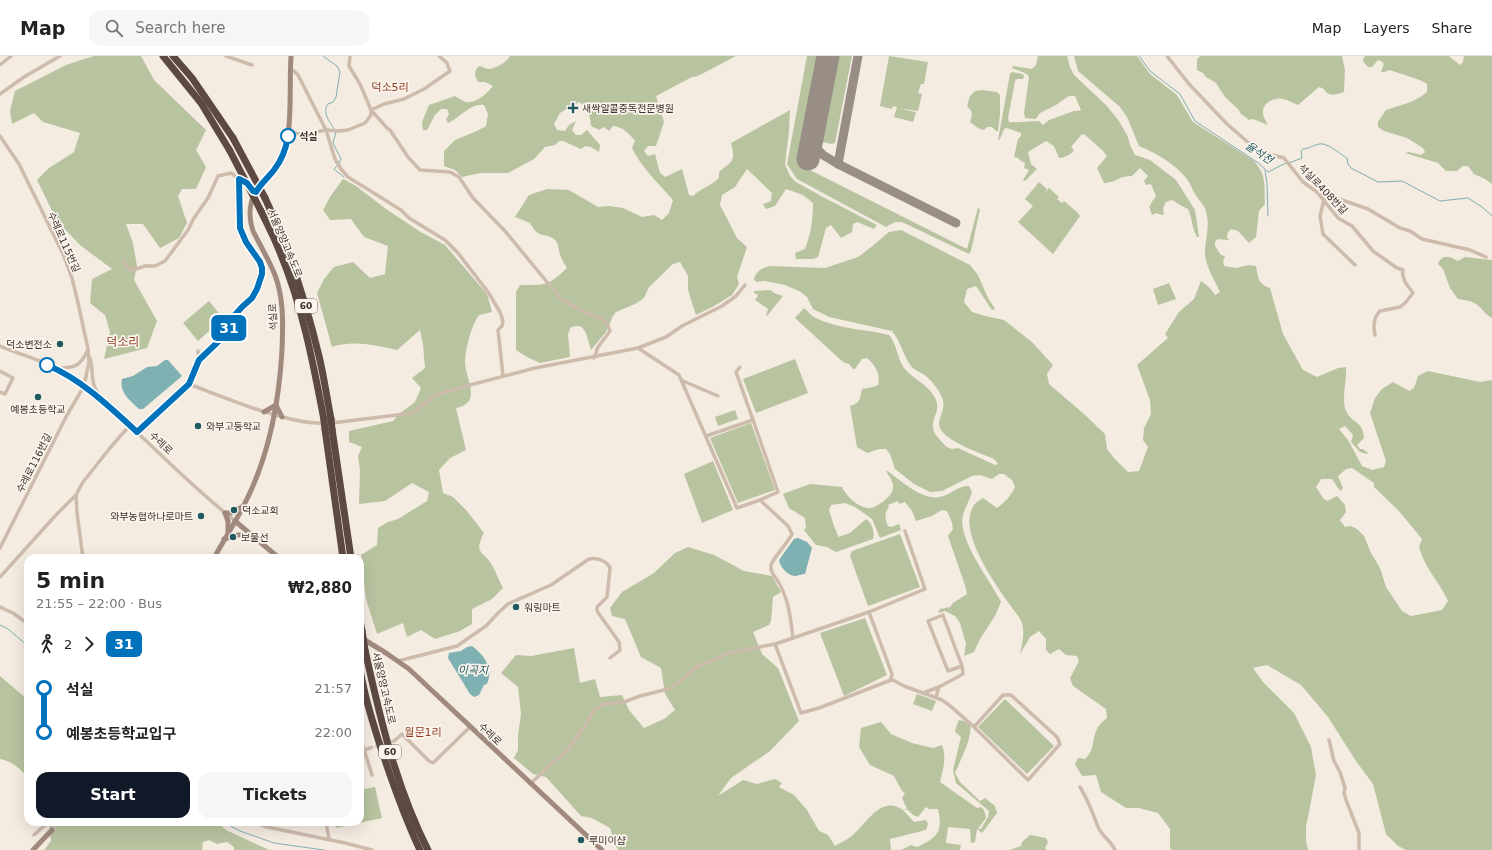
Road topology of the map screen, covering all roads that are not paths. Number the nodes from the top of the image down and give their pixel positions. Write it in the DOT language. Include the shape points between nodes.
graph roads {
  1 [pos="11,56"];
  2 [pos="60,56"];
  3 [pos="163,56"];
  4 [pos="174,56"];
  5 [pos="226,56"];
  6 [pos="291,56"];
  7 [pos="350,56"];
  8 [pos="440,56"];
  9 [pos="1167,56"];
  10 [pos="252,65"];
  11 [pos="0,66"];
  12 [pos="290,70"];
  13 [pos="0,94"];
  14 [pos="371,110"];
  15 [pos="326,130"];
  16 [pos="288,131"];
  17 [pos="0,136"];
  18 [pos="239,179"];
  19 [pos="256,192"];
  20 [pos="1317,192"];
  21 [pos="1324,200"];
  22 [pos="1486,258"];
  23 [pos="124,261"];
  24 [pos="1355,265"];
  25 [pos="745,285"];
  26 [pos="1375,335"];
  27 [pos="0,346"];
  28 [pos="638,348"];
  29 [pos="88,349"];
  30 [pos="198,351"];
  31 [pos="594,358"];
  32 [pos="199,360"];
  33 [pos="740,367"];
  34 [pos="56,368"];
  35 [pos="0,372"];
  36 [pos="503,376"];
  37 [pos="683,381"];
  38 [pos="189,384"];
  39 [pos="84,386"];
  40 [pos="0,392"];
  41 [pos="718,396"];
  42 [pos="106,404"];
  43 [pos="276,406"];
  44 [pos="264,412"];
  45 [pos="274,415"];
  46 [pos="282,417"];
  47 [pos="327,419"];
  48 [pos="753,420"];
  49 [pos="130,425"];
  50 [pos="329,429"];
  51 [pos="137,432"];
  52 [pos="706,436"];
  53 [pos="76,495"];
  54 [pos="760,500"];
  55 [pos="244,505"];
  56 [pos="225,513"];
  57 [pos="235,521"];
  58 [pos="905,531"];
  59 [pos="228,533"];
  60 [pos="250,534"];
  61 [pos="224,539"];
  62 [pos="0,548"];
  63 [pos="82,554"];
  64 [pos="216,554"];
  65 [pos="274,554"];
  66 [pos="343,554"];
  67 [pos="350,554"];
  68 [pos="0,577"];
  69 [pos="0,607"];
  70 [pos="869,612"];
  71 [pos="24,621"];
  72 [pos="364,636"];
  73 [pos="793,638"];
  74 [pos="775,644"];
  75 [pos="364,646"];
  76 [pos="610,658"];
  77 [pos="398,661"];
  78 [pos="962,666"];
  79 [pos="891,679"];
  80 [pos="364,686"];
  81 [pos="939,687"];
  82 [pos="922,693"];
  83 [pos="936,697"];
  84 [pos="470,727"];
  85 [pos="974,727"];
  86 [pos="1329,740"];
  87 [pos="394,741"];
  88 [pos="370,748"];
  89 [pos="364,750"];
  90 [pos="372,775"];
  91 [pos="530,784"];
  92 [pos="1080,787"];
  93 [pos="45,826"];
  94 [pos="264,826"];
  95 [pos="326,826"];
  96 [pos="52,830"];
  97 [pos="327,831"];
  98 [pos="34,835"];
  99 [pos="318,837"];
  100 [pos="328,839"];
  101 [pos="33,850"];
  102 [pos="372,850"];
  103 [pos="420,850"];
  104 [pos="428,850"];
  105 [pos="602,850"];
  106 [pos="1115,850"];
  107 [pos="1359,850"];
  1 -- 11 [label="street"];
  2 -- 13 [label="street"];
  3 -- 47 [label="highway, 서울양양고속도로 / 60, bridge" via="201,103 230,151 279,250 302,318"];
  4 -- 47 [label="highway, 서울양양고속도로 / 60, bridge" via="233,138 276,222 294,266 320,358"];
  5 -- 10 [label="street"];
  6 -- 12 [label="main road, 석실로"];
  7 -- 14 [label="street" via="349,66"];
  8 -- 14 [label="street" via="448,63 450,71 404,99"];
  9 -- 20 [label="street, 석실로408번길" via="1226,124 1258,151 1284,158 1303,182"];
  12 -- 15 [label="street" via="298,75"];
  12 -- 16 [label="main road, 석실로"];
  14 -- 15 [label="street" via="372,115 365,123 348,130"];
  14 -- 31 [label="street" via="390,130 420,170 450,172 459,177 473,198 509,236 561,299 607,323 610,331 598,347"];
  15 -- 16 [label="street" via="302,135"];
  15 -- 36 [label="street" via="335,159 348,177 445,240 488,292 500,312 502,321 502,326 498,330"];
  16 -- 19 [label="main road, 석실로" via="282,158"];
  17 -- 29 [label="street, 수레로115번길" via="19,164 63,254 72,278"];
  18 -- 19 [label="street"];
  18 -- 23 [label="street" via="231,173 218,176 208,198 165,261 133,270"];
  18 -- 32 [label="street" via="240,228 260,262 262,274 252,298 232,318 222,338"];
  19 -- 43 [label="main road, 석실로" via="250,209 250,224 275,275 283,312"];
  20 -- 21 [label="street, 석실로408번길"];
  20 -- 22 [label="street" via="1368,209 1422,239 1470,250"];
  21 -- 24 [label="street" via="1320,216 1323,234"];
  21 -- 26 [label="street, 석실로408번길" via="1338,218 1352,226 1380,257 1403,270 1402,275 1413,294 1400,307 1380,311 1375,320"];
  25 -- 28 [label="street" via="736,296 722,306 666,337"];
  27 -- 34 [label="street, 수레로"];
  28 -- 31 [label="street"];
  28 -- 37 [label="street" via="679,375"];
  29 -- 34 [label="street" via="79,365"];
  29 -- 39 [label="street, 수레로115번길" via="89,362"];
  29 -- 42 [label="street" via="94,385"];
  30 -- 32 [label="street"];
  31 -- 36 [label="street"];
  32 -- 38 [label="street"];
  33 -- 48 [label="street" via="736,372"];
  34 -- 39 [label="street, 수레로"];
  35 -- 40 [label="street" via="13,378 5,394"];
  36 -- 46 [label="street" via="434,396 413,413 316,424"];
  37 -- 41 [label="street"];
  37 -- 52 [label="street"];
  38 -- 44 [label="street"];
  38 -- 51 [label="street"];
  39 -- 42 [label="street, 수레로"];
  39 -- 62 [label="street, 수레로116번길"];
  42 -- 49 [label="street, 수레로"];
  43 -- 44 [label="main road"];
  43 -- 45 [label="main road, 석실로"];
  43 -- 46 [label="main road"];
  44 -- 45 [label="street"];
  45 -- 46 [label="street"];
  45 -- 55 [label="main road, 석실로" via="265,453"];
  47 -- 50 [label="highway, 서울양양고속도로 / 60, bridge"];
  48 -- 52 [label="street"];
  48 -- 54 [label="street" via="778,492"];
  49 -- 51 [label="street, 수레로"];
  49 -- 53 [label="street" via="83,482"];
  50 -- 66 [label="highway, 서울양양고속도로 / 60"];
  50 -- 67 [label="highway, 서울양양고속도로 / 60"];
  51 -- 56 [label="street, 수레로"];
  52 -- 54 [label="street" via="737,508"];
  53 -- 63 [label="street"];
  53 -- 68 [label="street"];
  54 -- 73 [label="street" via="788,526 792,534 771,564 770,570 782,587"];
  55 -- 56 [label="main road" via="234,512"];
  55 -- 57 [label="main road, 석실로"];
  56 -- 57 [label="street, 수레로"];
  56 -- 59 [label="main road"];
  57 -- 59 [label="main road, 석실로"];
  57 -- 60 [label="main road, 수레로"];
  58 -- 70 [label="street" via="925,589"];
  59 -- 61 [label="main road, 석실로"];
  60 -- 61 [label="main road"];
  60 -- 65 [label="main road, 수레로"];
  61 -- 64 [label="main road, 석실로"];
  69 -- 71 [label="street"];
  70 -- 73 [label="street"];
  70 -- 79 [label="street" via="892,674"];
  72 -- 77 [label="main road, 수레로"];
  73 -- 74 [label="street"];
  74 -- 79 [label="street" via="801,713"];
  74 -- 91 [label="street" via="729,653 698,666 672,688 599,707 594,710 568,749"];
  75 -- 104 [label="highway, 서울양양고속도로 / 60, bridge" via="379,714 398,778"];
  76 -- 77 [label="street" via="620,650 619,642 597,611 597,607 607,597 610,568 601,560 594,558 551,585 508,604 486,626 457,646"];
  77 -- 84 [label="main road, 수레로"];
  78 -- 78 [label="street" via="943,615 928,621 948,671"];
  78 -- 81 [label="street" via="963,674"];
  79 -- 82 [label="street"];
  80 -- 103 [label="highway, 서울양양고속도로 / 60" via="384,759"];
  81 -- 82 [label="street"];
  81 -- 83 [label="street"];
  82 -- 83 [label="street"];
  83 -- 85 [label="street" via="948,703"];
  84 -- 87 [label="street" via="433,763 402,734"];
  84 -- 91 [label="main road, 수레로"];
  85 -- 85 [label="street" via="1028,780 1060,744 1057,737 1011,695 1006,694"];
  86 -- 107 [label="street" via="1345,788 1346,800 1359,833"];
  88 -- 89 [label="street"];
  89 -- 90 [label="street"];
  91 -- 105 [label="main road, 수레로"];
  92 -- 106 [label="street" via="1098,828"];
  93 -- 98 [label="street"];
  94 -- 99 [label="street"];
  95 -- 97 [label="street"];
  96 -- 101 [label="main road"];
  97 -- 99 [label="street"];
  97 -- 100 [label="street"];
  99 -- 100 [label="street"];
  100 -- 102 [label="street"];
}
